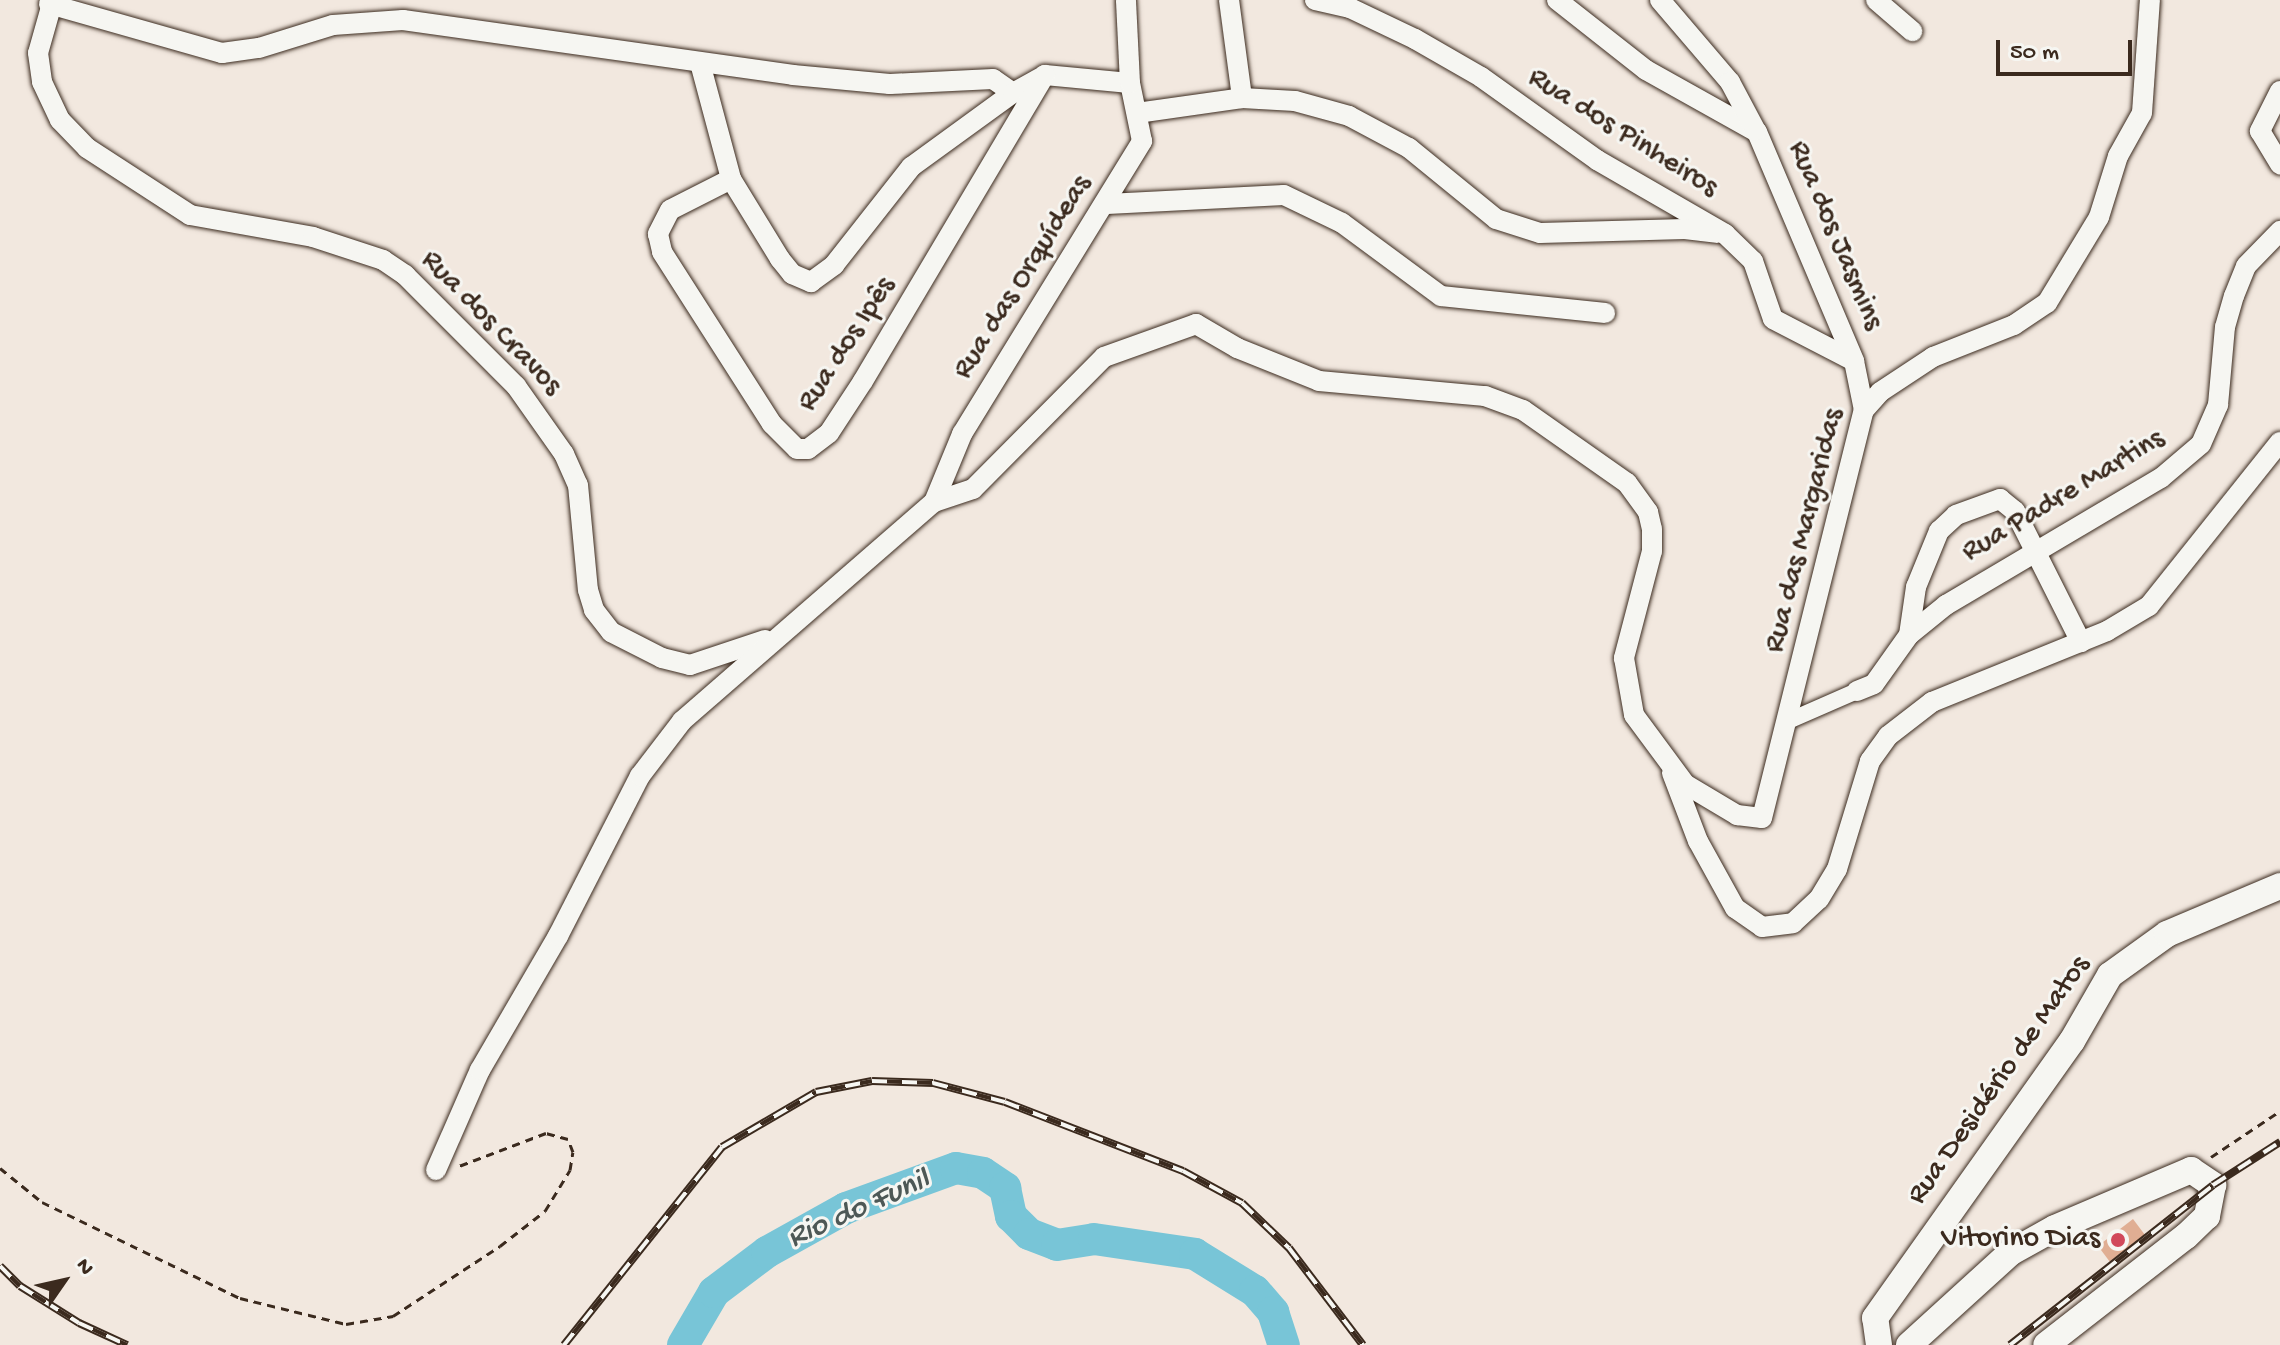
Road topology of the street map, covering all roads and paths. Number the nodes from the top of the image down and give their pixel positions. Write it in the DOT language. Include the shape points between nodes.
graph roads {
  1 [pos="1126,0"];
  2 [pos="1229,0"];
  3 [pos="1315,0"];
  4 [pos="1557,0"];
  5 [pos="1660,0"];
  6 [pos="1876,0"];
  7 [pos="2150,0"];
  8 [pos="51,2"];
  9 [pos="1912,31"];
  10 [pos="700,63"];
  11 [pos="1045,75"];
  12 [pos="1130,83"];
  13 [pos="2280,91"];
  14 [pos="1013,93"];
  15 [pos="1242,98"];
  16 [pos="1137,113"];
  17 [pos="1757,132"];
  18 [pos="2280,164"];
  19 [pos="731,179"];
  20 [pos="1107,204"];
  21 [pos="2280,231"];
  22 [pos="1725,234"];
  23 [pos="1605,313"];
  24 [pos="1854,361"];
  25 [pos="1864,410"];
  26 [pos="2280,442"];
  27 [pos="934,502"];
  28 [pos="2037,550"];
  29 [pos="1909,635"];
  30 [pos="772,637"];
  31 [pos="2081,642"];
  32 [pos="1857,691"];
  33 [pos="1786,722"];
  34 [pos="1670,770"];
  35 [pos="2280,886"];
  36 [pos="2280,1111"];
  37 [pos="0,1168"];
  38 [pos="436,1170"];
  39 [pos="2191,1170"];
  40 [pos="1879,1345"];
  41 [pos="1909,1345"];
  42 [pos="2046,1345"];
  1 -- 12 [label="street, Rua das Orquídeas"];
  2 -- 15 [label="street"];
  3 -- 22 [label="street, Rua dos Pinheiros" via="1350,8 1415,39 1481,77 1587,154"];
  4 -- 17 [label="street, Rua dos Jasmins" via="1646,70"];
  5 -- 17 [label="street" via="1730,82"];
  6 -- 9 [label="street"];
  7 -- 25 [label="street, Rua das Margaridas" via="2142,113 2118,156 2099,217 2047,303 2014,325 1933,357 1895,381"];
  8 -- 10 [label="street, Rua dos Cravos" via="222,53 259,48 333,25 403,20"];
  8 -- 30 [label="street, Rua dos Cravos" via="38,53 42,82 60,120 87,148 190,215 313,237 383,260 405,275 516,386 564,454 578,485 588,590 594,610 611,632 690,665"];
  10 -- 14 [label="street, Rua dos Cravos" via="890,84 993,79"];
  10 -- 19 [label="street"];
  11 -- 12 [label="street"];
  11 -- 14 [label="street"];
  11 -- 19 [label="street, Rua dos Ipês" via="863,381 829,433 808,449 797,449 772,424 662,252 660,221 670,210"];
  12 -- 16 [label="street, Rua das Orquídeas"];
  13 -- 18 [label="street" via="2260,131"];
  14 -- 19 [label="street" via="911,167 834,265 811,282 792,274 780,259"];
  15 -- 16 [label="street"];
  15 -- 22 [label="street" via="1295,101 1349,116 1409,148 1496,219 1540,233 1685,229"];
  16 -- 20 [label="street, Rua das Orquídeas" via="1142,141"];
  17 -- 24 [label="street, Rua dos Jasmins"];
  20 -- 23 [label="street" via="1284,195 1342,223 1441,296"];
  20 -- 27 [label="street, Rua das Orquídeas" via="962,434"];
  21 -- 28 [label="street, Rua Padre Martins" via="2246,266 2234,296 2225,327 2218,405 2201,444 2161,478"];
  22 -- 24 [label="street, Rua dos Pinheiros" via="1753,261 1773,319"];
  24 -- 25 [label="street, Rua dos Jasmins"];
  25 -- 33 [label="street, Rua das Margaridas"];
  26 -- 31 [label="street" via="2166,591 2129,620"];
  27 -- 30 [label="street"];
  27 -- 34 [label="street" via="973,489 1104,357 1196,324 1237,348 1319,381 1485,396 1523,410 1571,441 1627,483 1648,512 1652,551 1627,635 1624,681 1634,715"];
  28 -- 29 [label="street, Rua Padre Martins" via="1946,605"];
  28 -- 29 [label="street" via="2015,511 2000,499 1956,515 1929,550"];
  28 -- 31 [label="street"];
  29 -- 32 [label="street, Rua Padre Martins" via="1883,676"];
  30 -- 38 [label="street" via="682,721 640,776 558,936 480,1070"];
  31 -- 34 [label="street" via="1932,702 1888,736 1870,761 1828,886 1808,912 1778,928 1747,920 1735,908 1698,841"];
  32 -- 33 [label="street"];
  33 -- 34 [label="street, Rua das Margaridas" via="1762,818 1737,815"];
  35 -- 40 [label="street, Rua Desidério de Matos" via="2167,934 2110,975 2072,1041 1882,1307 1873,1329"];
  36 -- 39 [label="path"];
  37 -- 38 [label="path" via="42,1202 240,1298 346,1324 393,1316 500,1246 545,1211 570,1170 573,1152 568,1139 546,1133 474,1164"];
  39 -- 41 [label="street" via="2010,1253"];
  39 -- 42 [label="street" via="2213,1185 2207,1216"];
}
